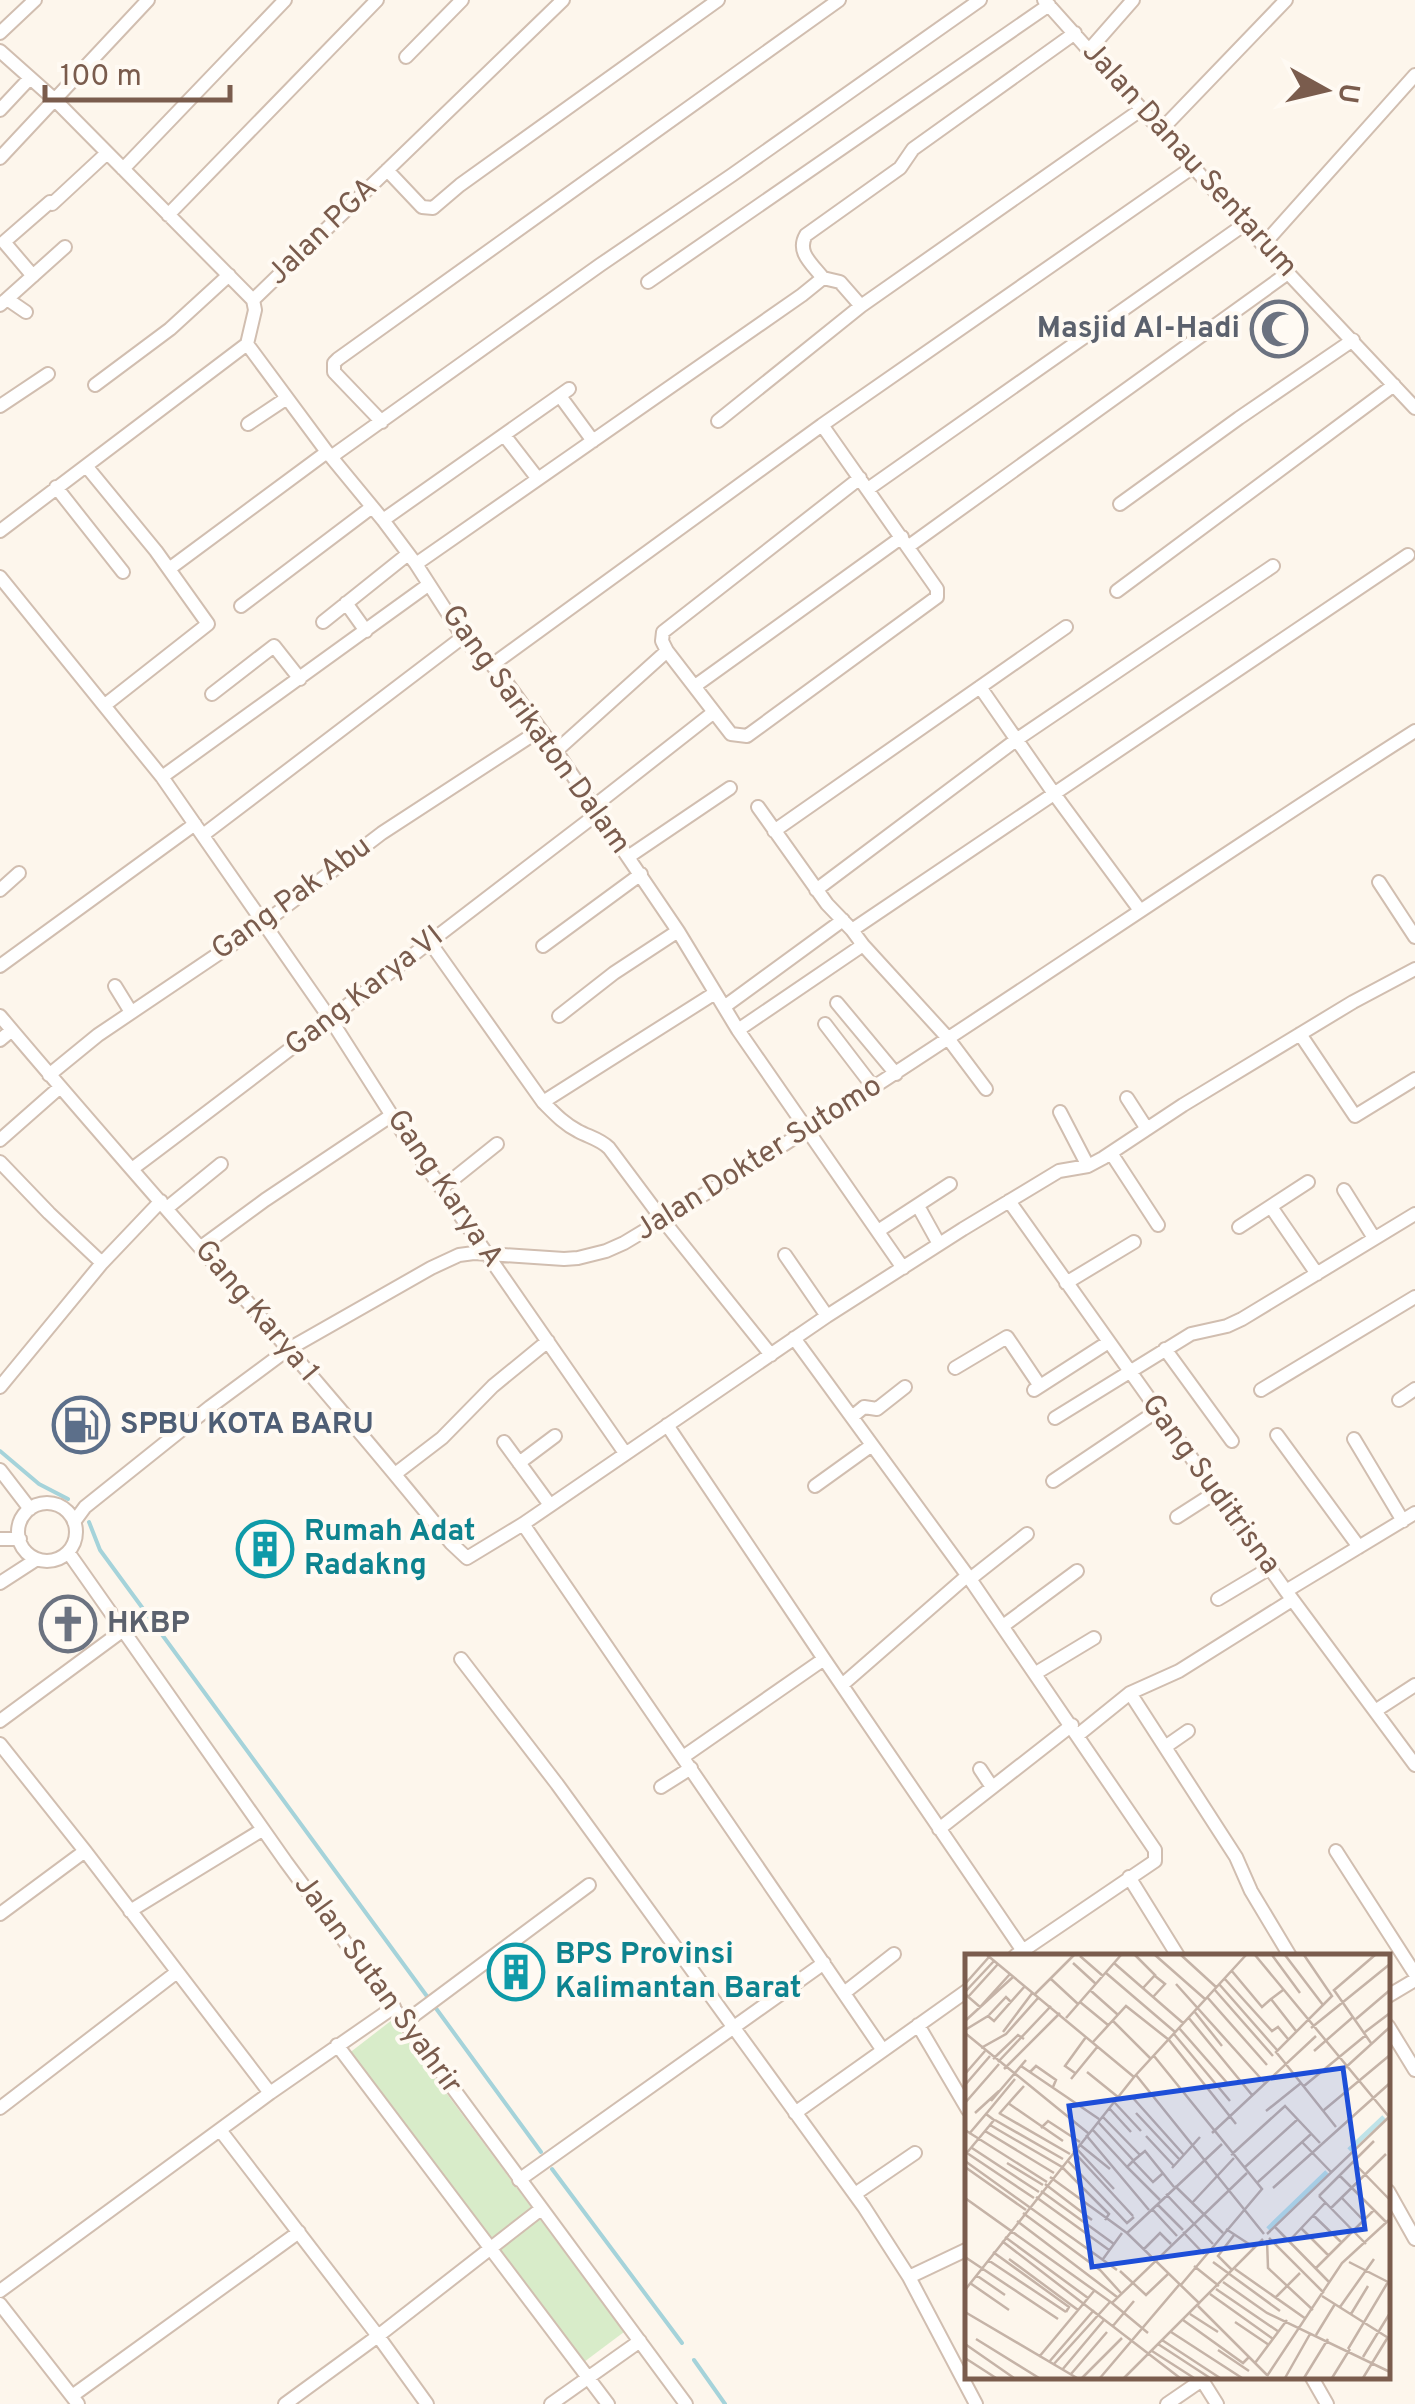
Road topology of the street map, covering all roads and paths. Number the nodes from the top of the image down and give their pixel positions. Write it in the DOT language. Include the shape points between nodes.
graph roads {
  1 [pos="35,0"];
  2 [pos="286,0"];
  3 [pos="377,0"];
  4 [pos="462,0"];
  5 [pos="563,0"];
  6 [pos="718,0"];
  7 [pos="839,0"];
  8 [pos="980,0"];
  9 [pos="1133,0"];
  10 [pos="1286,0"];
  11 [pos="141,2"];
  12 [pos="1047,2"];
  13 [pos="0,33"];
  14 [pos="1076,33"];
  15 [pos="1090,49"];
  16 [pos="0,51"];
  17 [pos="406,57"];
  18 [pos="1415,75"];
  19 [pos="30,78"];
  20 [pos="54,99"];
  21 [pos="1142,109"];
  22 [pos="0,110"];
  23 [pos="1160,130"];
  24 [pos="107,153"];
  25 [pos="0,158"];
  26 [pos="1193,167"];
  27 [pos="123,169"];
  28 [pos="387,170"];
  29 [pos="168,215"];
  30 [pos="1245,224"];
  31 [pos="1264,244"];
  32 [pos="66,247"];
  33 [pos="1288,273"];
  34 [pos="229,274"];
  35 [pos="33,276"];
  36 [pos="823,278"];
  37 [pos="648,282"];
  38 [pos="252,300"];
  39 [pos="4,302"];
  40 [pos="861,306"];
  41 [pos="26,312"];
  42 [pos="1353,340"];
  43 [pos="247,344"];
  44 [pos="48,374"];
  45 [pos="95,386"];
  46 [pos="1394,386"];
  47 [pos="287,398"];
  48 [pos="0,406"];
  49 [pos="1415,408"];
  50 [pos="718,421"];
  51 [pos="382,422"];
  52 [pos="248,424"];
  53 [pos="822,425"];
  54 [pos="504,435"];
  55 [pos="592,441"];
  56 [pos="329,455"];
  57 [pos="87,467"];
  58 [pos="538,479"];
  59 [pos="864,484"];
  60 [pos="56,487"];
  61 [pos="1120,504"];
  62 [pos="372,507"];
  63 [pos="383,520"];
  64 [pos="0,531"];
  65 [pos="905,542"];
  66 [pos="1408,555"];
  67 [pos="412,559"];
  68 [pos="1273,566"];
  69 [pos="168,568"];
  70 [pos="123,572"];
  71 [pos="0,577"];
  72 [pos="428,585"];
  73 [pos="1116,591"];
  74 [pos="346,603"];
  75 [pos="240,606"];
  76 [pos="323,622"];
  77 [pos="1066,627"];
  78 [pos="366,632"];
  79 [pos="463,637"];
  80 [pos="666,652"];
  81 [pos="492,665"];
  82 [pos="300,679"];
  83 [pos="695,686"];
  84 [pos="980,687"];
  85 [pos="212,694"];
  86 [pos="105,706"];
  87 [pos="714,712"];
  88 [pos="540,730"];
  89 [pos="1415,731"];
  90 [pos="1016,740"];
  91 [pos="556,751"];
  92 [pos="162,777"];
  93 [pos="730,788"];
  94 [pos="1055,795"];
  95 [pos="758,807"];
  96 [pos="595,811"];
  97 [pos="199,830"];
  98 [pos="774,830"];
  99 [pos="628,857"];
  100 [pos="19,873"];
  101 [pos="640,874"];
  102 [pos="1380,882"];
  103 [pos="0,890"];
  104 [pos="816,890"];
  105 [pos="1140,910"];
  106 [pos="264,923"];
  107 [pos="848,925"];
  108 [pos="678,931"];
  109 [pos="1415,937"];
  110 [pos="429,941"];
  111 [pos="862,945"];
  112 [pos="543,946"];
  113 [pos="0,966"];
  114 [pos="1415,968"];
  115 [pos="115,986"];
  116 [pos="715,993"];
  117 [pos="837,1003"];
  118 [pos="724,1007"];
  119 [pos="132,1012"];
  120 [pos="0,1016"];
  121 [pos="558,1016"];
  122 [pos="331,1020"];
  123 [pos="825,1024"];
  124 [pos="12,1030"];
  125 [pos="738,1030"];
  126 [pos="1300,1034"];
  127 [pos="947,1038"];
  128 [pos="0,1040"];
  129 [pos="896,1074"];
  130 [pos="49,1075"];
  131 [pos="1415,1079"];
  132 [pos="59,1088"];
  133 [pos="874,1088"];
  134 [pos="986,1089"];
  135 [pos="1127,1098"];
  136 [pos="544,1102"];
  137 [pos="1060,1112"];
  138 [pos="392,1115"];
  139 [pos="807,1128"];
  140 [pos="1147,1128"];
  141 [pos="0,1140"];
  142 [pos="497,1144"];
  143 [pos="1111,1153"];
  144 [pos="0,1162"];
  145 [pos="221,1164"];
  146 [pos="1088,1166"];
  147 [pos="132,1169"];
  148 [pos="1308,1182"];
  149 [pos="950,1184"];
  150 [pos="442,1188"];
  151 [pos="1344,1190"];
  152 [pos="1009,1201"];
  153 [pos="164,1205"];
  154 [pos="918,1206"];
  155 [pos="1271,1207"];
  156 [pos="1415,1214"];
  157 [pos="662,1219"];
  158 [pos="1158,1226"];
  159 [pos="1239,1227"];
  160 [pos="878,1231"];
  161 [pos="1374,1238"];
  162 [pos="1134,1242"];
  163 [pos="939,1244"];
  164 [pos="201,1248"];
  165 [pos="488,1254"];
  166 [pos="785,1254"];
  167 [pos="102,1263"];
  168 [pos="903,1268"];
  169 [pos="1317,1274"];
  170 [pos="1066,1283"];
  171 [pos="1415,1296"];
  172 [pos="827,1316"];
  173 [pos="794,1338"];
  174 [pos="548,1341"];
  175 [pos="1107,1343"];
  176 [pos="1165,1349"];
  177 [pos="287,1350"];
  178 [pos="772,1355"];
  179 [pos="955,1368"];
  180 [pos="1128,1372"];
  181 [pos="0,1387"];
  182 [pos="905,1387"];
  183 [pos="1415,1389"];
  184 [pos="1262,1390"];
  185 [pos="1399,1400"];
  186 [pos="1157,1411"];
  187 [pos="852,1416"];
  188 [pos="1056,1418"];
  189 [pos="667,1424"];
  190 [pos="1277,1435"];
  191 [pos="555,1436"];
  192 [pos="1354,1440"];
  193 [pos="504,1442"];
  194 [pos="1232,1442"];
  195 [pos="872,1445"];
  196 [pos="625,1453"];
  197 [pos="519,1464"];
  198 [pos="0,1470"];
  199 [pos="395,1474"];
  200 [pos="1053,1481"];
  201 [pos="814,1486"];
  202 [pos="1216,1492"];
  203 [pos="30,1505"];
  204 [pos="550,1506"];
  205 [pos="75,1515"];
  206 [pos="1409,1517"];
  207 [pos="1176,1518"];
  208 [pos="523,1524"];
  209 [pos="1027,1534"];
  210 [pos="11,1537"];
  211 [pos="1359,1547"];
  212 [pos="68,1557"];
  213 [pos="30,1560"];
  214 [pos="1270,1568"];
  215 [pos="1077,1572"];
  216 [pos="968,1577"];
  217 [pos="0,1583"];
  218 [pos="1289,1596"];
  219 [pos="1218,1600"];
  220 [pos="1003,1626"];
  221 [pos="122,1631"];
  222 [pos="1094,1638"];
  223 [pos="462,1660"];
  224 [pos="824,1660"];
  225 [pos="1036,1674"];
  226 [pos="842,1685"];
  227 [pos="1415,1685"];
  228 [pos="1130,1693"];
  229 [pos="1375,1711"];
  230 [pos="0,1721"];
  231 [pos="1075,1730"];
  232 [pos="1188,1731"];
  233 [pos="0,1744"];
  234 [pos="1165,1747"];
  235 [pos="687,1763"];
  236 [pos="1415,1765"];
  237 [pos="980,1769"];
  238 [pos="661,1787"];
  239 [pos="992,1787"];
  240 [pos="939,1829"];
  241 [pos="262,1830"];
  242 [pos="85,1851"];
  243 [pos="1336,1851"];
  244 [pos="1130,1877"];
  245 [pos="590,1885"];
  246 [pos="130,1911"];
  247 [pos="0,1914"];
  248 [pos="894,1954"];
  249 [pos="1019,1954"];
  250 [pos="1177,1954"];
  251 [pos="1289,1954"];
  252 [pos="824,1963"];
  253 [pos="177,1972"];
  254 [pos="1415,1977"];
  255 [pos="965,1992"];
  256 [pos="844,1993"];
  257 [pos="1390,1995"];
  258 [pos="394,2007"];
  259 [pos="405,2022"];
  260 [pos="918,2025"];
  261 [pos="732,2027"];
  262 [pos="1390,2029"];
  263 [pos="337,2045"];
  264 [pos="882,2049"];
  265 [pos="1415,2070"];
  266 [pos="270,2093"];
  267 [pos="965,2105"];
  268 [pos="0,2108"];
  269 [pos="794,2114"];
  270 [pos="220,2130"];
  271 [pos="915,2153"];
  272 [pos="519,2180"];
  273 [pos="854,2194"];
  274 [pos="1390,2195"];
  275 [pos="542,2209"];
  276 [pos="299,2232"];
  277 [pos="1415,2239"];
  278 [pos="491,2246"];
  279 [pos="965,2250"];
  280 [pos="909,2276"];
  281 [pos="0,2291"];
  282 [pos="0,2304"];
  283 [pos="378,2336"];
  284 [pos="640,2341"];
  285 [pos="589,2378"];
  286 [pos="1200,2379"];
  287 [pos="1202,2379"];
  288 [pos="1313,2379"];
  289 [pos="75,2400"];
  290 [pos="1175,2402"];
  291 [pos="286,2404"];
  292 [pos="427,2404"];
  293 [pos="552,2404"];
  294 [pos="608,2404"];
  295 [pos="686,2404"];
  296 [pos="976,2404"];
  297 [pos="1217,2404"];
  298 [pos="1327,2404"];
  1 -- 13 [label="street"];
  2 -- 27 [label="street"];
  3 -- 29 [label="street"];
  4 -- 17 [label="street"];
  5 -- 28 [label="street, Jalan PGA"];
  6 -- 28 [label="street" via="433,208 422,207"];
  7 -- 51 [label="street" via="336,361 334,372"];
  8 -- 51 [label="street"];
  9 -- 15 [label="street"];
  10 -- 23 [label="street"];
  11 -- 20 [label="street"];
  12 -- 14 [label="street, Jalan Danau Sentarum"];
  12 -- 37 [label="street"];
  14 -- 15 [label="street, Jalan Danau Sentarum"];
  14 -- 36 [label="street" via="912,149 902,166 806,235 802,252"];
  15 -- 21 [label="street, Jalan Danau Sentarum"];
  16 -- 19 [label="street"];
  18 -- 31 [label="street"];
  19 -- 20 [label="street"];
  19 -- 22 [label="street"];
  20 -- 24 [label="street"];
  20 -- 25 [label="street"];
  21 -- 23 [label="street, Jalan Danau Sentarum"];
  21 -- 40 [label="street"];
  23 -- 26 [label="street, Jalan Danau Sentarum"];
  24 -- 27 [label="street"];
  24 -- 35 [label="street" via="4,242"];
  26 -- 30 [label="street, Jalan Danau Sentarum"];
  26 -- 53 [label="street"];
  27 -- 29 [label="street"];
  28 -- 38 [label="street, Jalan PGA"];
  29 -- 34 [label="street"];
  30 -- 31 [label="street, Jalan Danau Sentarum"];
  30 -- 59 [label="street"];
  31 -- 33 [label="street, Jalan Danau Sentarum"];
  32 -- 35 [label="street"];
  33 -- 42 [label="street, Jalan Danau Sentarum"];
  33 -- 65 [label="street"];
  34 -- 38 [label="street"];
  34 -- 45 [label="street"];
  35 -- 39 [label="street"];
  36 -- 40 [label="street" via="840,282"];
  36 -- 55 [label="street"];
  38 -- 43 [label="street, Jalan PGA"];
  39 -- 41 [label="street"];
  40 -- 50 [label="street"];
  42 -- 46 [label="street, Jalan Danau Sentarum"];
  42 -- 61 [label="street"];
  43 -- 47 [label="street, Gang Sarikaton Dalam"];
  43 -- 57 [label="street"];
  44 -- 48 [label="street"];
  46 -- 49 [label="street, Jalan Danau Sentarum"];
  46 -- 73 [label="street"];
  47 -- 52 [label="street"];
  47 -- 56 [label="street, Gang Sarikaton Dalam"];
  51 -- 56 [label="street"];
  53 -- 59 [label="street"];
  53 -- 81 [label="street"];
  54 -- 55 [label="street" via="564,392"];
  54 -- 58 [label="street"];
  54 -- 63 [label="street"];
  55 -- 58 [label="street"];
  56 -- 62 [label="street, Gang Sarikaton Dalam"];
  56 -- 69 [label="street"];
  57 -- 60 [label="street"];
  57 -- 69 [label="street"];
  58 -- 67 [label="street"];
  59 -- 65 [label="street"];
  59 -- 80 [label="street" via="666,627"];
  60 -- 64 [label="street"];
  60 -- 70 [label="street"];
  62 -- 63 [label="street, Gang Sarikaton Dalam"];
  62 -- 75 [label="street"];
  63 -- 67 [label="street, Gang Sarikaton Dalam"];
  65 -- 83 [label="street"];
  65 -- 87 [label="street" via="938,590 936,599 747,736 731,734"];
  66 -- 94 [label="street"];
  67 -- 72 [label="street, Gang Sarikaton Dalam"];
  67 -- 74 [label="street"];
  68 -- 90 [label="street"];
  69 -- 86 [label="street" via="208,624"];
  71 -- 86 [label="street, Gang Karya A"];
  72 -- 78 [label="street"];
  72 -- 79 [label="street, Gang Sarikaton Dalam"];
  74 -- 76 [label="street"];
  74 -- 78 [label="street"];
  77 -- 84 [label="street"];
  78 -- 82 [label="street"];
  79 -- 81 [label="street, Gang Sarikaton Dalam"];
  79 -- 97 [label="street"];
  80 -- 83 [label="street"];
  80 -- 91 [label="street"];
  81 -- 88 [label="street, Gang Sarikaton Dalam"];
  82 -- 85 [label="street" via="274,646"];
  82 -- 92 [label="street"];
  83 -- 87 [label="street"];
  84 -- 90 [label="street"];
  84 -- 98 [label="street"];
  86 -- 92 [label="street, Gang Karya A"];
  87 -- 96 [label="street, Gang Karya VI"];
  88 -- 91 [label="street, Gang Sarikaton Dalam"];
  88 -- 106 [label="street, Gang Pak Abu" via="382,834"];
  89 -- 105 [label="street, Jalan Dokter Sutomo"];
  90 -- 94 [label="street"];
  90 -- 104 [label="street"];
  91 -- 96 [label="street, Gang Sarikaton Dalam"];
  92 -- 97 [label="street, Gang Karya A"];
  93 -- 99 [label="street"];
  94 -- 105 [label="street"];
  94 -- 107 [label="street"];
  95 -- 98 [label="street"];
  96 -- 99 [label="street, Gang Sarikaton Dalam"];
  96 -- 110 [label="street, Gang Karya VI"];
  97 -- 106 [label="street, Gang Karya A"];
  97 -- 113 [label="street"];
  98 -- 104 [label="street"];
  99 -- 101 [label="street, Gang Sarikaton Dalam"];
  100 -- 103 [label="street"];
  101 -- 108 [label="street, Gang Sarikaton Dalam"];
  101 -- 112 [label="street"];
  102 -- 109 [label="street"];
  104 -- 107 [label="street"];
  105 -- 127 [label="street, Jalan Dokter Sutomo"];
  106 -- 119 [label="street, Gang Pak Abu"];
  106 -- 122 [label="street, Gang Karya A"];
  107 -- 111 [label="street"];
  107 -- 118 [label="street"];
  108 -- 116 [label="street, Gang Sarikaton Dalam"];
  108 -- 121 [label="street"];
  110 -- 122 [label="street, Gang Karya VI"];
  110 -- 136 [label="street"];
  111 -- 125 [label="street"];
  111 -- 127 [label="street"];
  114 -- 126 [label="street, Gang Karya 1"];
  115 -- 119 [label="street"];
  116 -- 118 [label="street, Gang Sarikaton Dalam"];
  116 -- 136 [label="street"];
  117 -- 129 [label="street"];
  118 -- 125 [label="street, Gang Sarikaton Dalam"];
  119 -- 130 [label="street, Gang Pak Abu"];
  120 -- 124 [label="street, Gang Karya 1"];
  122 -- 138 [label="street, Gang Karya A"];
  122 -- 147 [label="street, Gang Karya VI"];
  123 -- 133 [label="street"];
  124 -- 128 [label="street"];
  124 -- 130 [label="street, Gang Karya 1"];
  125 -- 139 [label="street, Gang Sarikaton Dalam"];
  126 -- 131 [label="street" via="1355,1116"];
  126 -- 140 [label="street, Gang Karya 1"];
  127 -- 129 [label="street, Jalan Dokter Sutomo"];
  127 -- 134 [label="street"];
  129 -- 133 [label="street, Jalan Dokter Sutomo"];
  130 -- 132 [label="street, Gang Karya 1"];
  132 -- 141 [label="street"];
  132 -- 147 [label="street, Gang Karya 1"];
  133 -- 139 [label="street, Jalan Dokter Sutomo"];
  135 -- 140 [label="street"];
  136 -- 157 [label="street" via="573,1129 609,1148"];
  137 -- 146 [label="street"];
  138 -- 150 [label="street, Gang Karya A"];
  138 -- 164 [label="street"];
  139 -- 157 [label="street, Jalan Dokter Sutomo"];
  139 -- 160 [label="street, Gang Sarikaton Dalam"];
  140 -- 143 [label="street, Gang Karya 1"];
  142 -- 150 [label="street"];
  143 -- 146 [label="street, Gang Karya 1"];
  143 -- 158 [label="street"];
  144 -- 167 [label="street"];
  145 -- 153 [label="street"];
  146 -- 152 [label="street, Gang Karya 1" via="1059,1171"];
  147 -- 153 [label="street, Gang Karya 1"];
  148 -- 155 [label="street"];
  149 -- 154 [label="street"];
  150 -- 165 [label="street, Gang Karya A"];
  151 -- 161 [label="street"];
  152 -- 163 [label="street, Gang Karya 1"];
  152 -- 170 [label="street, Gang Suditrisna"];
  153 -- 164 [label="street, Gang Karya 1"];
  153 -- 167 [label="street"];
  154 -- 160 [label="street"];
  154 -- 163 [label="street"];
  155 -- 159 [label="street"];
  155 -- 169 [label="street"];
  156 -- 161 [label="street"];
  157 -- 165 [label="street, Jalan Dokter Sutomo" via="592,1256"];
  157 -- 178 [label="street"];
  160 -- 168 [label="street, Gang Sarikaton Dalam"];
  161 -- 169 [label="street"];
  162 -- 170 [label="street"];
  163 -- 168 [label="street, Gang Karya 1"];
  164 -- 177 [label="street, Gang Karya 1"];
  165 -- 174 [label="street, Gang Karya A"];
  165 -- 177 [label="street, Jalan Dokter Sutomo" via="459,1255 431,1268"];
  166 -- 172 [label="street"];
  167 -- 181 [label="street"];
  168 -- 172 [label="street, Gang Karya 1"];
  169 -- 176 [label="street" via="1233,1324 1190,1334"];
  170 -- 175 [label="street, Gang Suditrisna"];
  171 -- 184 [label="street"];
  172 -- 173 [label="street, Gang Karya 1"];
  173 -- 178 [label="street, Gang Karya 1"];
  173 -- 187 [label="street"];
  174 -- 196 [label="street, Gang Karya A"];
  174 -- 199 [label="street"];
  175 -- 179 [label="street" via="1037,1388 1007,1337"];
  175 -- 180 [label="street, Gang Suditrisna"];
  176 -- 180 [label="street"];
  176 -- 194 [label="street"];
  177 -- 199 [label="street, Gang Karya 1"];
  177 -- 205 [label="street, Jalan Dokter Sutomo"];
  178 -- 189 [label="street, Gang Karya 1"];
  180 -- 186 [label="street, Gang Suditrisna"];
  180 -- 188 [label="street"];
  182 -- 187 [label="street" via="877,1409 864,1407"];
  183 -- 185 [label="street"];
  186 -- 200 [label="street"];
  186 -- 202 [label="street, Gang Suditrisna"];
  187 -- 195 [label="street"];
  189 -- 196 [label="street, Gang Karya 1"];
  189 -- 224 [label="street"];
  190 -- 211 [label="street"];
  191 -- 197 [label="street"];
  192 -- 206 [label="street"];
  193 -- 197 [label="street"];
  195 -- 201 [label="street"];
  195 -- 216 [label="street"];
  196 -- 204 [label="street, Gang Karya 1"];
  197 -- 204 [label="street"];
  198 -- 203 [label="street"];
  199 -- 208 [label="street, Gang Karya 1" via="465,1558"];
  202 -- 207 [label="street"];
  202 -- 214 [label="street, Gang Suditrisna"];
  203 -- 205 [label="street" via="54,1504"];
  203 -- 210 [label="street"];
  204 -- 208 [label="street, Gang Karya 1"];
  205 -- 212 [label="street"];
  206 -- 211 [label="street"];
  208 -- 235 [label="street"];
  209 -- 216 [label="street"];
  210 -- 213 [label="street"];
  211 -- 218 [label="street"];
  212 -- 213 [label="street"];
  212 -- 221 [label="street, Jalan Sutan Syahrir"];
  213 -- 217 [label="street"];
  214 -- 218 [label="street, Gang Suditrisna"];
  214 -- 219 [label="street"];
  215 -- 220 [label="street"];
  216 -- 220 [label="street"];
  216 -- 226 [label="street"];
  218 -- 228 [label="street" via="1178,1671"];
  218 -- 229 [label="street, Gang Suditrisna"];
  220 -- 225 [label="street"];
  221 -- 230 [label="street"];
  221 -- 241 [label="street, Jalan Sutan Syahrir"];
  222 -- 225 [label="street"];
  223 -- 261 [label="street"];
  224 -- 226 [label="street"];
  224 -- 235 [label="street"];
  225 -- 231 [label="street"];
  226 -- 240 [label="street"];
  227 -- 229 [label="street"];
  228 -- 231 [label="street"];
  228 -- 234 [label="street"];
  229 -- 236 [label="street, Gang Suditrisna"];
  231 -- 239 [label="street"];
  231 -- 244 [label="street" via="1155,1850 1155,1860"];
  232 -- 234 [label="street"];
  233 -- 242 [label="street"];
  234 -- 251 [label="street"];
  235 -- 238 [label="street"];
  235 -- 252 [label="street"];
  237 -- 239 [label="street"];
  239 -- 240 [label="street"];
  240 -- 249 [label="street"];
  241 -- 246 [label="street"];
  241 -- 258 [label="street, Jalan Sutan Syahrir"];
  242 -- 246 [label="street"];
  242 -- 247 [label="street"];
  243 -- 254 [label="street"];
  244 -- 249 [label="street"];
  244 -- 250 [label="street"];
  245 -- 259 [label="street"];
  246 -- 253 [label="street"];
  248 -- 256 [label="street"];
  252 -- 256 [label="street"];
  252 -- 261 [label="street"];
  253 -- 266 [label="street"];
  253 -- 268 [label="street"];
  254 -- 257 [label="street"];
  255 -- 260 [label="street"];
  256 -- 264 [label="street"];
  258 -- 259 [label="street, Jalan Sutan Syahrir"];
  258 -- 263 [label="street"];
  259 -- 272 [label="street, Jalan Sutan Syahrir"];
  260 -- 264 [label="street"];
  260 -- 267 [label="street"];
  261 -- 269 [label="street"];
  261 -- 272 [label="street"];
  262 -- 265 [label="street"];
  263 -- 266 [label="street"];
  263 -- 278 [label="street"];
  264 -- 269 [label="street"];
  266 -- 270 [label="street"];
  269 -- 273 [label="street"];
  270 -- 276 [label="street"];
  270 -- 281 [label="street"];
  271 -- 273 [label="street"];
  272 -- 275 [label="street, Jalan Sutan Syahrir"];
  273 -- 280 [label="street"];
  274 -- 277 [label="street"];
  275 -- 278 [label="street"];
  275 -- 284 [label="street, Jalan Sutan Syahrir"];
  276 -- 283 [label="street"];
  276 -- 289 [label="street"];
  278 -- 283 [label="street"];
  278 -- 285 [label="street"];
  279 -- 280 [label="street"];
  280 -- 296 [label="street"];
  282 -- 289 [label="street"];
  283 -- 291 [label="street"];
  283 -- 292 [label="street"];
  284 -- 285 [label="street"];
  284 -- 295 [label="street, Jalan Sutan Syahrir"];
  285 -- 293 [label="street"];
  285 -- 294 [label="street"];
  286 -- 290 [label="street"];
  287 -- 297 [label="street"];
  288 -- 298 [label="street"];
}
